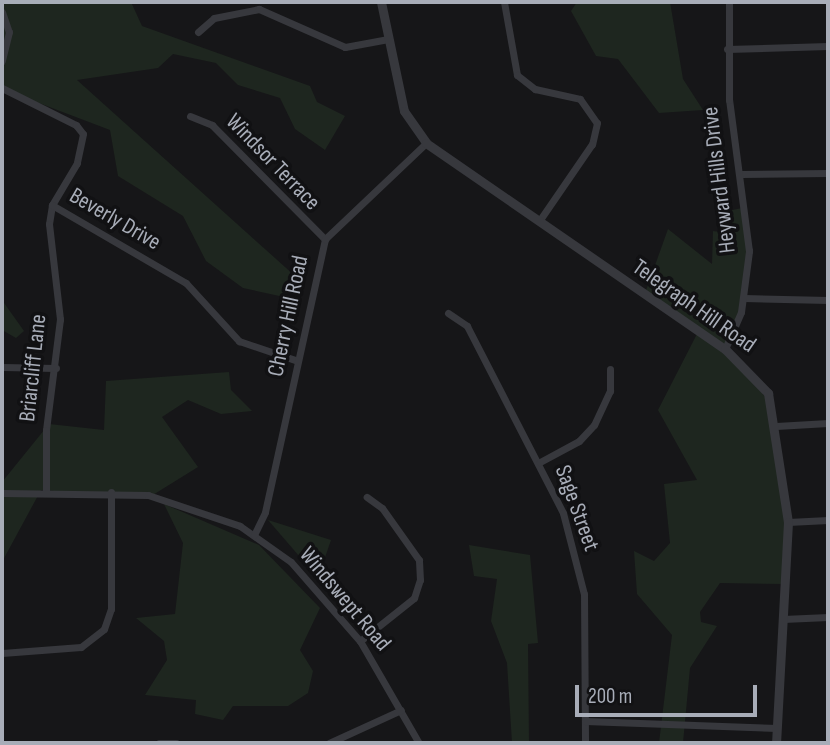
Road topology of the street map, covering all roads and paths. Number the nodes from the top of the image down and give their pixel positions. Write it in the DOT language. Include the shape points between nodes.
graph roads {
  1 [pos="381,2"];
  2 [pos="504,2"];
  3 [pos="729,2"];
  4 [pos="2,12"];
  5 [pos="198,32"];
  6 [pos="388,39"];
  7 [pos="828,46"];
  8 [pos="727,49"];
  9 [pos="2,61"];
  10 [pos="2,88"];
  11 [pos="190,116"];
  12 [pos="426,143"];
  13 [pos="828,173"];
  14 [pos="741,174"];
  15 [pos="52,205"];
  16 [pos="539,221"];
  17 [pos="325,239"];
  18 [pos="744,298"];
  19 [pos="828,300"];
  20 [pos="448,313"];
  21 [pos="725,349"];
  22 [pos="298,361"];
  23 [pos="2,368"];
  24 [pos="56,368"];
  25 [pos="610,369"];
  26 [pos="828,422"];
  27 [pos="776,426"];
  28 [pos="540,462"];
  29 [pos="111,492"];
  30 [pos="2,493"];
  31 [pos="46,493"];
  32 [pos="367,497"];
  33 [pos="828,520"];
  34 [pos="788,522"];
  35 [pos="254,535"];
  36 [pos="828,617"];
  37 [pos="783,619"];
  38 [pos="360,641"];
  39 [pos="2,653"];
  40 [pos="401,710"];
  41 [pos="585,722"];
  42 [pos="777,729"];
  43 [pos="159,743"];
  44 [pos="176,743"];
  45 [pos="329,743"];
  46 [pos="419,743"];
  47 [pos="585,743"];
  48 [pos="776,743"];
  1 -- 6 [label="street, Telegraph Hill Road"];
  2 -- 16 [label="street" via="517,75 535,89 584,102 597,123 592,144"];
  3 -- 8 [label="street, Heyward Hills Drive"];
  4 -- 9 [label="street" via="9,32"];
  5 -- 6 [label="street" via="214,18 259,9 345,47"];
  6 -- 12 [label="street, Telegraph Hill Road" via="408,121"];
  7 -- 8 [label="street"];
  8 -- 14 [label="street, Heyward Hills Drive"];
  10 -- 15 [label="street, Beverly Drive" via="82,131 77,163"];
  11 -- 17 [label="street, Windsor Terrace" via="212,125"];
  12 -- 16 [label="street, Telegraph Hill Road"];
  12 -- 17 [label="street, Cherry Hill Road"];
  13 -- 14 [label="street"];
  14 -- 18 [label="street, Heyward Hills Drive" via="749,238"];
  15 -- 22 [label="street, Beverly Drive" via="186,283 239,341"];
  15 -- 24 [label="street, Briarcliff Lane" via="49,234 60,320"];
  16 -- 21 [label="street, Telegraph Hill Road"];
  17 -- 22 [label="street, Cherry Hill Road"];
  18 -- 19 [label="street"];
  18 -- 21 [label="street, Heyward Hills Drive"];
  20 -- 28 [label="street, Sage Street" via="467,326"];
  21 -- 27 [label="street, Telegraph Hill Road" via="763,384"];
  22 -- 35 [label="street, Cherry Hill Road" via="265,513"];
  23 -- 24 [label="street"];
  24 -- 31 [label="street, Briarcliff Lane" via="46,430"];
  25 -- 28 [label="street" via="610,391 594,425 579,441"];
  26 -- 27 [label="street"];
  27 -- 34 [label="street, Telegraph Hill Road"];
  28 -- 41 [label="street, Sage Street" via="563,513 584,594"];
  29 -- 31 [label="street, Windswept Road"];
  29 -- 35 [label="street, Windswept Road" via="189,505"];
  29 -- 39 [label="street" via="111,609 104,629 81,647"];
  30 -- 31 [label="street, Windswept Road"];
  32 -- 38 [label="street" via="382,508 419,560 420,580 414,598"];
  33 -- 34 [label="street"];
  34 -- 37 [label="street, Telegraph Hill Road"];
  35 -- 38 [label="street, Windswept Road" via="291,562"];
  36 -- 37 [label="street"];
  37 -- 42 [label="street, Telegraph Hill Road"];
  38 -- 40 [label="street, Windswept Road"];
  40 -- 45 [label="street"];
  40 -- 46 [label="street, Windswept Road"];
  41 -- 42 [label="street"];
  41 -- 47 [label="street, Sage Street"];
  42 -- 48 [label="street, Telegraph Hill Road"];
  43 -- 44 [label="street"];
}
